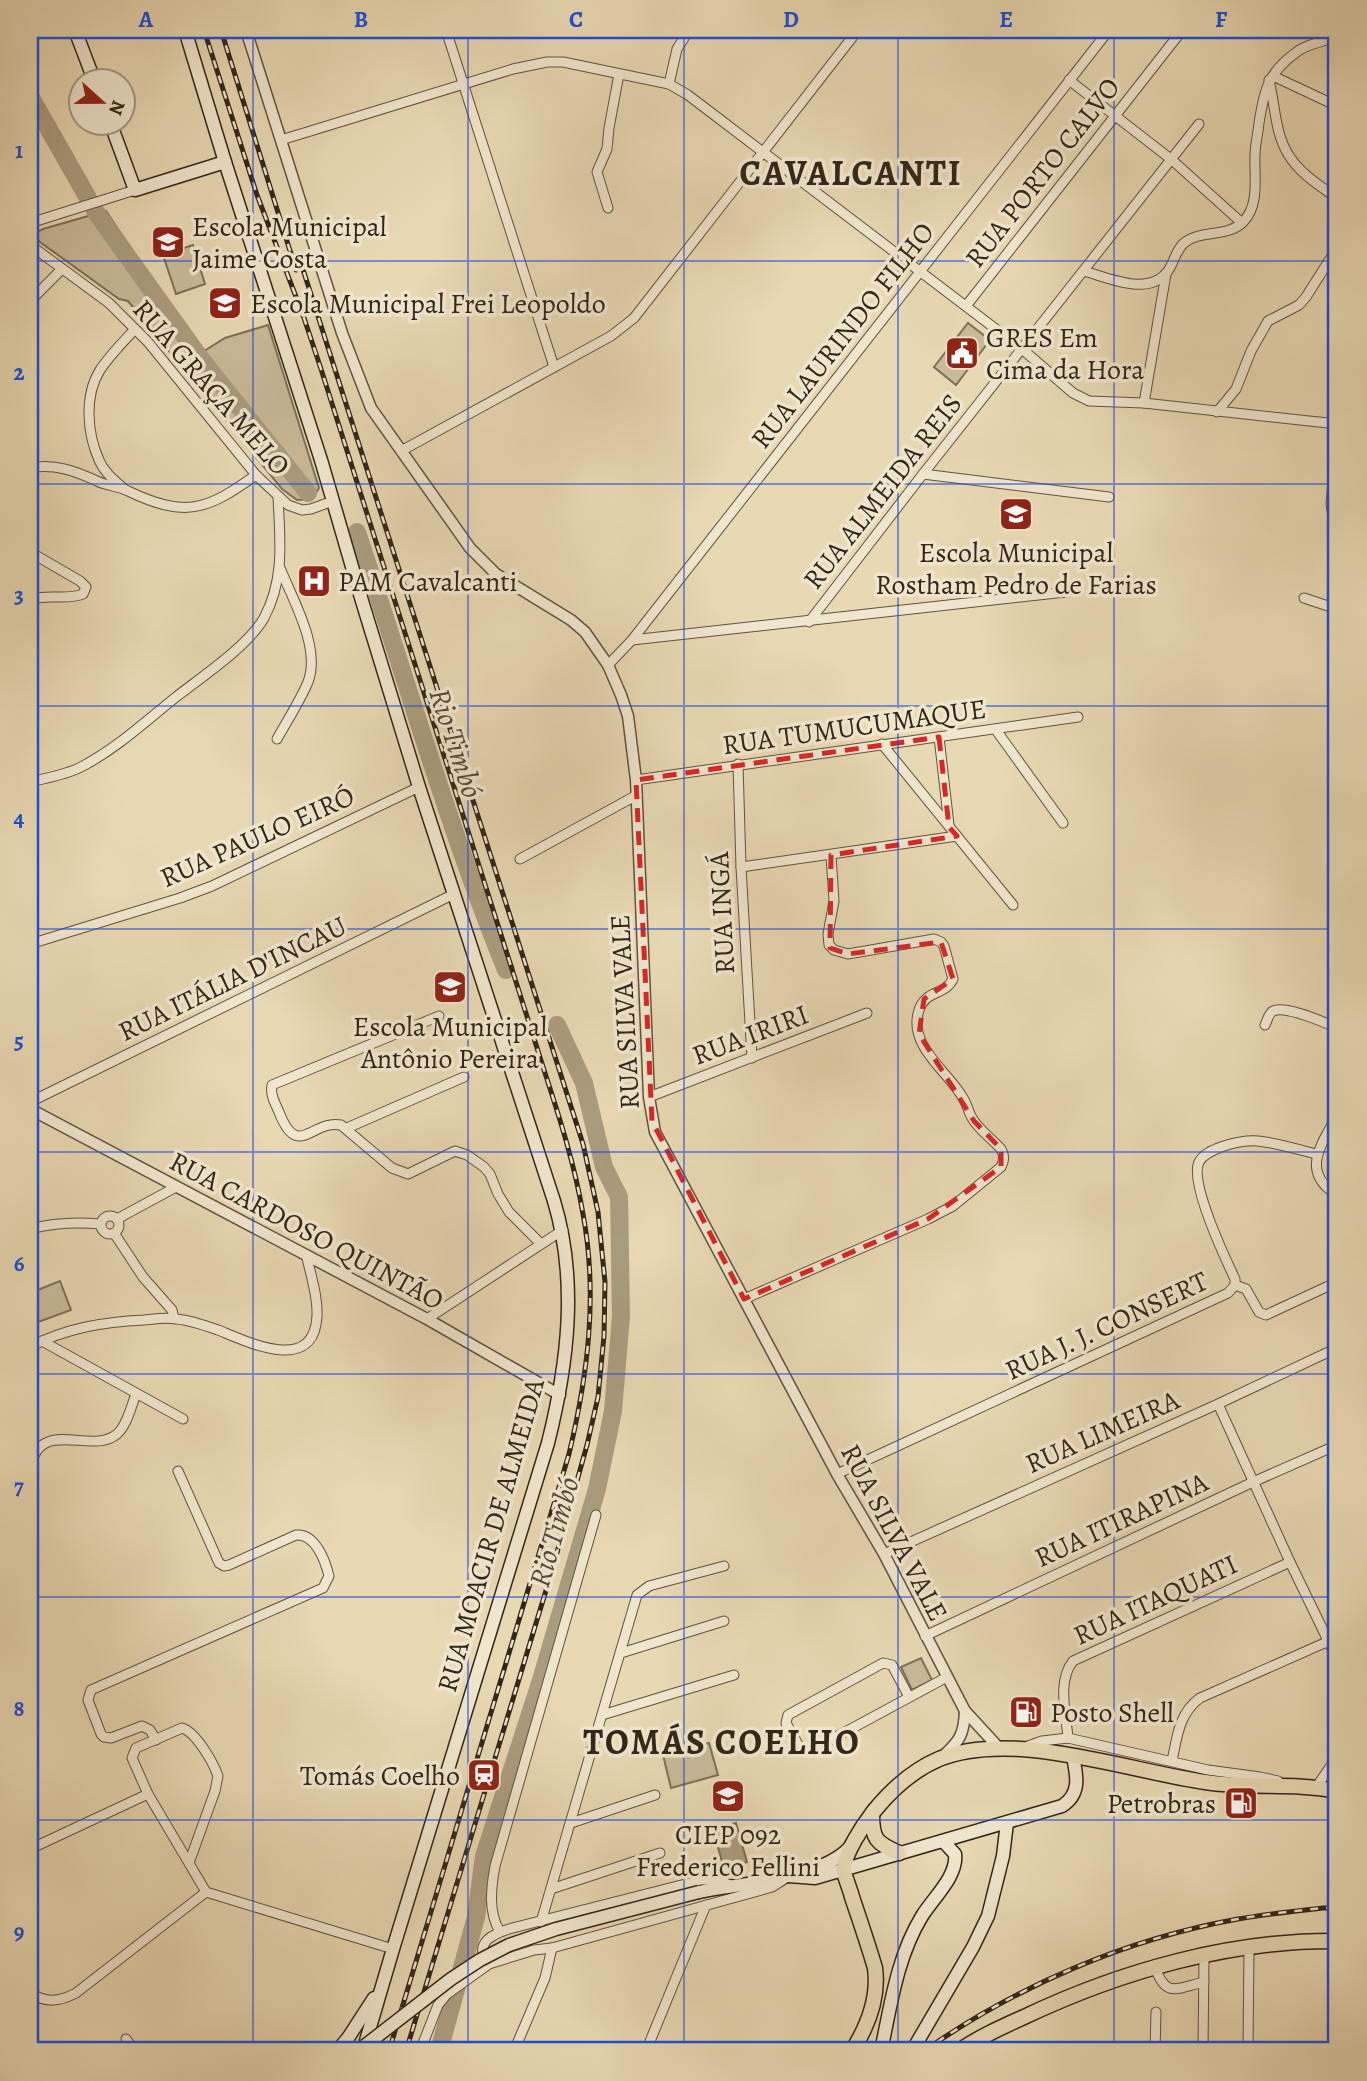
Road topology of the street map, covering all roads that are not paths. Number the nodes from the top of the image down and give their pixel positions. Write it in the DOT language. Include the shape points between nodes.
graph roads {
  1 [pos="75,30"];
  2 [pos="185,30"];
  3 [pos="246,30"];
  4 [pos="446,30"];
  5 [pos="689,30"];
  6 [pos="858,30"];
  7 [pos="1109,30"];
  8 [pos="1180,33"];
  9 [pos="1337,36"];
  10 [pos="89,66"];
  11 [pos="619,74"];
  12 [pos="1271,78"];
  13 [pos="1069,80"];
  14 [pos="464,84"];
  15 [pos="669,85"];
  16 [pos="1337,106"];
  17 [pos="1115,117"];
  18 [pos="1199,124"];
  19 [pos="115,136"];
  20 [pos="281,140"];
  21 [pos="762,152"];
  22 [pos="1172,160"];
  23 [pos="225,162"];
  24 [pos="135,190"];
  25 [pos="1337,198"];
  26 [pos="608,208"];
  27 [pos="30,223"];
  28 [pos="1242,223"];
  29 [pos="30,245"];
  30 [pos="1337,248"];
  31 [pos="62,269"];
  32 [pos="1084,271"];
  33 [pos="920,272"];
  34 [pos="1166,274"];
  35 [pos="30,301"];
  36 [pos="966,306"];
  37 [pos="135,329"];
  38 [pos="1022,349"];
  39 [pos="554,367"];
  40 [pos="1144,403"];
  41 [pos="1217,412"];
  42 [pos="1337,424"];
  43 [pos="1337,438"];
  44 [pos="401,451"];
  45 [pos="30,468"];
  46 [pos="923,474"];
  47 [pos="257,475"];
  48 [pos="125,489"];
  49 [pos="278,497"];
  50 [pos="1109,497"];
  51 [pos="333,501"];
  52 [pos="1337,541"];
  53 [pos="30,552"];
  54 [pos="280,568"];
  55 [pos="1066,592"];
  56 [pos="31,598"];
  57 [pos="1304,598"];
  58 [pos="1337,608"];
  59 [pos="809,622"];
  60 [pos="632,640"];
  61 [pos="608,665"];
  62 [pos="1077,717"];
  63 [pos="996,730"];
  64 [pos="939,737"];
  65 [pos="277,739"];
  66 [pos="882,744"];
  67 [pos="738,764"];
  68 [pos="636,780"];
  69 [pos="30,782"];
  70 [pos="419,787"];
  71 [pos="637,795"];
  72 [pos="1063,823"];
  73 [pos="949,827"];
  74 [pos="957,836"];
  75 [pos="831,855"];
  76 [pos="520,859"];
  77 [pos="741,867"];
  78 [pos="454,894"];
  79 [pos="1013,905"];
  80 [pos="30,944"];
  81 [pos="867,1013"];
  82 [pos="439,1016"];
  83 [pos="1265,1025"];
  84 [pos="1337,1028"];
  85 [pos="751,1058"];
  86 [pos="464,1077"];
  87 [pos="649,1097"];
  88 [pos="30,1102"];
  89 [pos="30,1110"];
  90 [pos="1337,1116"];
  91 [pos="347,1128"];
  92 [pos="1316,1154"];
  93 [pos="176,1187"];
  94 [pos="1337,1195"];
  95 [pos="117,1219"];
  96 [pos="100,1224"];
  97 [pos="30,1229"];
  98 [pos="563,1230"];
  99 [pos="114,1233"];
  100 [pos="541,1244"];
  101 [pos="307,1258"];
  102 [pos="1337,1282"];
  103 [pos="1235,1285"];
  104 [pos="744,1299"];
  105 [pos="174,1318"];
  106 [pos="427,1319"];
  107 [pos="42,1341"];
  108 [pos="30,1347"];
  109 [pos="1337,1348"];
  110 [pos="136,1394"];
  111 [pos="560,1395"];
  112 [pos="1218,1404"];
  113 [pos="183,1419"];
  114 [pos="1336,1448"];
  115 [pos="30,1470"];
  116 [pos="178,1471"];
  117 [pos="837,1474"];
  118 [pos="1253,1482"];
  119 [pos="596,1515"];
  120 [pos="884,1554"];
  121 [pos="1290,1562"];
  122 [pos="724,1566"];
  123 [pos="724,1621"];
  124 [pos="925,1636"];
  125 [pos="1329,1641"];
  126 [pos="621,1653"];
  127 [pos="1337,1659"];
  128 [pos="734,1675"];
  129 [pos="947,1677"];
  130 [pos="909,1697"];
  131 [pos="965,1711"];
  132 [pos="602,1715"];
  133 [pos="1068,1738"];
  134 [pos="156,1740"];
  135 [pos="999,1748"];
  136 [pos="1021,1749"];
  137 [pos="1073,1757"];
  138 [pos="1337,1757"];
  139 [pos="939,1759"];
  140 [pos="1172,1761"];
  141 [pos="1290,1784"];
  142 [pos="1317,1786"];
  143 [pos="1337,1791"];
  144 [pos="148,1794"];
  145 [pos="655,1795"];
  146 [pos="872,1814"];
  147 [pos="571,1823"];
  148 [pos="1007,1823"];
  149 [pos="943,1842"];
  150 [pos="853,1844"];
  151 [pos="30,1849"];
  152 [pos="660,1853"];
  153 [pos="899,1853"];
  154 [pos="189,1863"];
  155 [pos="843,1869"];
  156 [pos="789,1876"];
  157 [pos="731,1885"];
  158 [pos="551,1889"];
  159 [pos="206,1892"];
  160 [pos="706,1905"];
  161 [pos="541,1922"];
  162 [pos="500,1932"];
  163 [pos="1337,1941"];
  164 [pos="552,1948"];
  165 [pos="1248,1948"];
  166 [pos="393,1949"];
  167 [pos="1204,1956"];
  168 [pos="489,1964"];
  169 [pos="1155,1967"];
  170 [pos="1204,1982"];
  171 [pos="382,1986"];
  172 [pos="30,1993"];
  173 [pos="1156,2012"];
  174 [pos="126,2039"];
  175 [pos="135,2051"];
  176 [pos="337,2051"];
  177 [pos="361,2051"];
  178 [pos="420,2051"];
  179 [pos="514,2051"];
  180 [pos="646,2051"];
  181 [pos="852,2051"];
  182 [pos="881,2051"];
  183 [pos="912,2051"];
  184 [pos="958,2051"];
  185 [pos="1155,2051"];
  186 [pos="1203,2051"];
  187 [pos="1248,2051"];
  1 -- 10 [label="main road"];
  2 -- 23 [label="main road, RUA MOACIR DE ALMEIDA"];
  3 -- 20 [label="street, RUA SILVA VALE"];
  4 -- 14 [label="street"];
  5 -- 15 [label="street" via="677,49"];
  6 -- 21 [label="street"];
  7 -- 13 [label="street, RUA LAURINDO FILHO"];
  8 -- 17 [label="street, RUA PORTO CALVO"];
  9 -- 12 [label="street" via="1298,51"];
  11 -- 14 [label="street" via="547,62"];
  11 -- 15 [label="street"];
  11 -- 26 [label="street" via="607,149 597,172"];
  12 -- 16 [label="street"];
  12 -- 25 [label="street" via="1287,153 1298,168"];
  12 -- 28 [label="street" via="1263,95 1254,198"];
  13 -- 17 [label="street"];
  13 -- 33 [label="street, RUA LAURINDO FILHO"];
  14 -- 20 [label="street"];
  14 -- 39 [label="street"];
  15 -- 21 [label="street"];
  17 -- 22 [label="street"];
  17 -- 36 [label="street, RUA PORTO CALVO"];
  18 -- 22 [label="street, RUA ALMEIDA REIS"];
  19 -- 24 [label="main road"];
  20 -- 44 [label="street, RUA SILVA VALE" via="360,383 374,414"];
  21 -- 33 [label="street"];
  21 -- 39 [label="street" via="634,318"];
  22 -- 28 [label="street"];
  22 -- 32 [label="street, RUA ALMEIDA REIS"];
  23 -- 24 [label="main road"];
  23 -- 51 [label="main road, RUA MOACIR DE ALMEIDA"];
  24 -- 27 [label="street"];
  28 -- 34 [label="street" via="1187,241"];
  29 -- 31 [label="street, RUA GRAÇA MELO"];
  30 -- 41 [label="street" via="1299,305 1268,321 1236,389"];
  31 -- 35 [label="street"];
  31 -- 37 [label="street, RUA GRAÇA MELO" via="109,303"];
  32 -- 34 [label="street" via="1133,284 1157,281"];
  32 -- 38 [label="street, RUA ALMEIDA REIS"];
  33 -- 36 [label="street"];
  33 -- 60 [label="street, RUA LAURINDO FILHO"];
  34 -- 40 [label="street"];
  36 -- 38 [label="street"];
  37 -- 47 [label="street, RUA GRAÇA MELO"];
  37 -- 48 [label="street" via="99,373 89,401 90,433 99,461"];
  38 -- 40 [label="street" via="1089,401"];
  38 -- 46 [label="street, RUA ALMEIDA REIS"];
  39 -- 44 [label="street"];
  40 -- 41 [label="street"];
  41 -- 42 [label="street"];
  43 -- 52 [label="street" via="1331,504"];
  44 -- 61 [label="street, RUA SILVA VALE" via="485,565 571,620"];
  45 -- 48 [label="street" via="65,468"];
  46 -- 50 [label="street"];
  46 -- 59 [label="street, RUA ALMEIDA REIS"];
  47 -- 48 [label="street" via="209,504 186,507 163,506"];
  47 -- 49 [label="street, RUA GRAÇA MELO"];
  49 -- 51 [label="street, RUA GRAÇA MELO" via="302,510"];
  49 -- 54 [label="street"];
  51 -- 70 [label="main road, RUA MOACIR DE ALMEIDA"];
  53 -- 56 [label="street" via="86,587 73,598"];
  54 -- 65 [label="street" via="308,637 311,670"];
  54 -- 69 [label="street" via="264,617 224,659 80,768"];
  55 -- 59 [label="street"];
  57 -- 58 [label="street"];
  59 -- 60 [label="street"];
  60 -- 61 [label="street, RUA LAURINDO FILHO"];
  61 -- 68 [label="street, RUA SILVA VALE" via="628,716"];
  62 -- 63 [label="street, RUA TUMUCUMAQUE"];
  63 -- 64 [label="street, RUA TUMUCUMAQUE"];
  63 -- 72 [label="street"];
  64 -- 66 [label="street, RUA TUMUCUMAQUE"];
  64 -- 73 [label="street"];
  66 -- 67 [label="street, RUA TUMUCUMAQUE"];
  66 -- 73 [label="street"];
  67 -- 68 [label="street, RUA TUMUCUMAQUE"];
  67 -- 77 [label="street, RUA INGÁ"];
  68 -- 71 [label="street, RUA SILVA VALE"];
  70 -- 78 [label="main road, RUA MOACIR DE ALMEIDA"];
  70 -- 80 [label="street, RUA PAULO EIRÓ" via="212,886"];
  71 -- 76 [label="street"];
  71 -- 87 [label="street, RUA SILVA VALE"];
  73 -- 74 [label="street"];
  74 -- 75 [label="street"];
  74 -- 79 [label="street"];
  75 -- 77 [label="street"];
  75 -- 104 [label="street" via="834,901 829,945 848,954 934,939 944,946 953,979 948,987 924,999 918,1014 919,1034 939,1069 963,1097 974,1121 1001,1149 1004,1160 953,1206"];
  77 -- 85 [label="street, RUA INGÁ"];
  78 -- 88 [label="street, RUA ITÁLIA D'INCAU"];
  78 -- 98 [label="main road, RUA MOACIR DE ALMEIDA"];
  81 -- 85 [label="street, RUA IRIRI"];
  82 -- 91 [label="street" via="272,1085 286,1130 292,1134 302,1136 333,1124"];
  83 -- 84 [label="street" via="1276,1010"];
  85 -- 87 [label="street, RUA IRIRI"];
  86 -- 91 [label="street"];
  87 -- 104 [label="street, RUA SILVA VALE" via="659,1141"];
  89 -- 93 [label="street, RUA CARDOSO QUINTÃO"];
  90 -- 92 [label="street"];
  91 -- 100 [label="street" via="403,1173 455,1151 467,1155 490,1174 509,1212"];
  92 -- 94 [label="street" via="1320,1181"];
  92 -- 103 [label="street, RUA J. J. CONSERT" via="1255,1140 1228,1144 1199,1162 1198,1184"];
  93 -- 95 [label="street"];
  93 -- 101 [label="street, RUA CARDOSO QUINTÃO"];
  95 -- 96 [label="street" via="107,1216"];
  95 -- 99 [label="street"];
  96 -- 97 [label="street"];
  96 -- 99 [label="street" via="104,1233"];
  98 -- 100 [label="street"];
  98 -- 111 [label="main road, RUA MOACIR DE ALMEIDA" via="569,1289"];
  99 -- 105 [label="street"];
  100 -- 106 [label="street"];
  101 -- 105 [label="street" via="317,1317 302,1347 274,1350"];
  101 -- 106 [label="street, RUA CARDOSO QUINTÃO"];
  102 -- 103 [label="street" via="1266,1315 1259,1312 1246,1289"];
  103 -- 117 [label="street, RUA J. J. CONSERT" via="1217,1299"];
  104 -- 117 [label="street, RUA SILVA VALE"];
  105 -- 107 [label="street" via="97,1324"];
  106 -- 111 [label="street, RUA CARDOSO QUINTÃO"];
  107 -- 108 [label="street"];
  107 -- 110 [label="street"];
  109 -- 112 [label="street, RUA LIMEIRA"];
  110 -- 113 [label="street"];
  110 -- 115 [label="street" via="116,1434 90,1442 65,1438 48,1442 38,1450"];
  111 -- 166 [label="main road, RUA MOACIR DE ALMEIDA"];
  112 -- 118 [label="street"];
  112 -- 120 [label="street, RUA LIMEIRA"];
  114 -- 118 [label="street, RUA ITIRAPINA"];
  116 -- 134 [label="street" via="219,1563 229,1565 303,1534 313,1540 329,1576 323,1588 91,1690 88,1700 104,1737 142,1726"];
  117 -- 120 [label="street, RUA SILVA VALE"];
  118 -- 121 [label="street"];
  118 -- 124 [label="street, RUA ITIRAPINA"];
  119 -- 162 [label="street" via="495,1866 492,1906"];
  120 -- 124 [label="street, RUA SILVA VALE"];
  121 -- 125 [label="street"];
  121 -- 133 [label="street, RUA ITAQUATI" via="1073,1661 1064,1677"];
  122 -- 126 [label="street" via="642,1590 634,1601"];
  123 -- 126 [label="street"];
  124 -- 129 [label="street, RUA SILVA VALE"];
  125 -- 127 [label="street"];
  125 -- 140 [label="street" via="1190,1705"];
  126 -- 132 [label="street"];
  128 -- 132 [label="street"];
  129 -- 130 [label="street"];
  129 -- 131 [label="street, RUA SILVA VALE"];
  130 -- 130 [label="street" via="810,1751 801,1750 786,1723 788,1715 883,1663 892,1665"];
  131 -- 135 [label="street, RUA SILVA VALE"];
  131 -- 139 [label="street" via="960,1738"];
  132 -- 147 [label="street"];
  133 -- 136 [label="street"];
  133 -- 140 [label="street"];
  134 -- 144 [label="street" via="136,1748 133,1754"];
  134 -- 154 [label="street" via="186,1729 218,1776"];
  135 -- 136 [label="main road"];
  135 -- 139 [label="main road"];
  136 -- 137 [label="main road"];
  137 -- 141 [label="main road" via="1206,1783"];
  137 -- 148 [label="main road" via="1077,1785 1070,1801"];
  138 -- 142 [label="street"];
  139 -- 146 [label="main road" via="897,1786"];
  140 -- 141 [label="street"];
  141 -- 142 [label="main road"];
  142 -- 143 [label="main road"];
  144 -- 151 [label="street"];
  144 -- 154 [label="street"];
  145 -- 147 [label="street"];
  146 -- 150 [label="main road"];
  146 -- 153 [label="main road" via="875,1838"];
  147 -- 158 [label="street"];
  148 -- 149 [label="main road"];
  148 -- 183 [label="main road" via="988,1916"];
  149 -- 153 [label="main road"];
  149 -- 182 [label="main road" via="955,1854 954,1868 909,1941 898,1970"];
  150 -- 155 [label="main road"];
  150 -- 156 [label="main road" via="831,1863"];
  152 -- 158 [label="street"];
  153 -- 155 [label="main road"];
  154 -- 159 [label="street"];
  155 -- 156 [label="main road" via="815,1878"];
  155 -- 181 [label="main road" via="877,1979 871,2014"];
  156 -- 157 [label="main road"];
  156 -- 160 [label="street" via="772,1887"];
  157 -- 161 [label="street" via="701,1880"];
  157 -- 177 [label="main road, bridge" via="509,1945 451,1979"];
  158 -- 161 [label="street"];
  159 -- 166 [label="street"];
  159 -- 172 [label="street" via="76,1993 57,2001"];
  160 -- 164 [label="street"];
  160 -- 180 [label="street"];
  161 -- 162 [label="street"];
  162 -- 168 [label="street" via="483,1945 482,1955"];
  163 -- 165 [label="main road"];
  164 -- 168 [label="street"];
  164 -- 179 [label="street" via="545,1978"];
  165 -- 167 [label="main road"];
  165 -- 187 [label="street"];
  166 -- 171 [label="main road, RUA MOACIR DE ALMEIDA"];
  167 -- 169 [label="main road"];
  167 -- 170 [label="street"];
  168 -- 178 [label="street" via="442,1999"];
  169 -- 170 [label="street" via="1169,1989"];
  169 -- 184 [label="main road" via="1067,1997"];
  170 -- 186 [label="street"];
  171 -- 176 [label="main road"];
  171 -- 177 [label="main road, RUA MOACIR DE ALMEIDA"];
  173 -- 185 [label="street"];
  174 -- 175 [label="street"];
}
